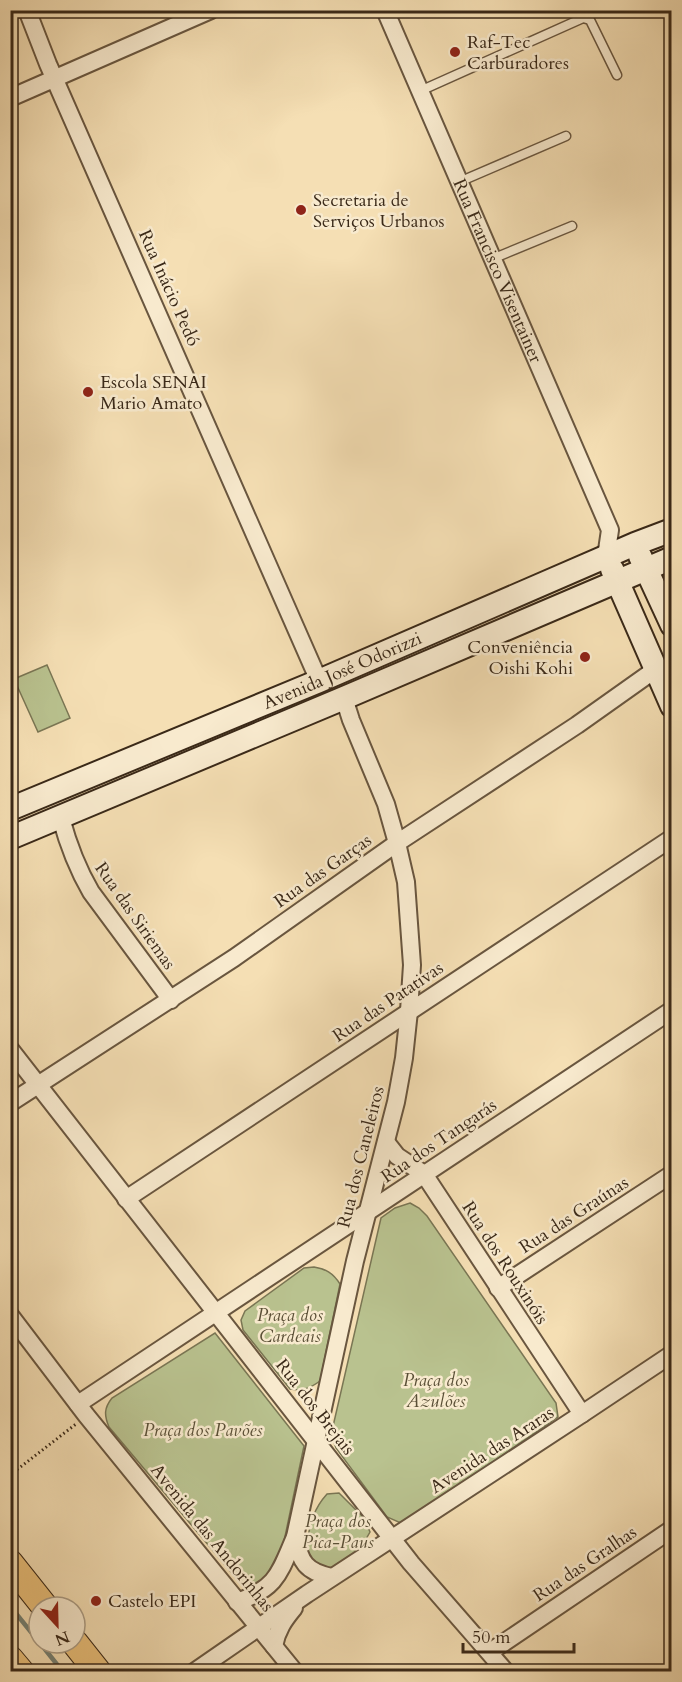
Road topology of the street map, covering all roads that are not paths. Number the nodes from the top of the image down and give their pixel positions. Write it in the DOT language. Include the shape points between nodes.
graph roads {
  1 [pos="27,10"];
  2 [pos="211,10"];
  3 [pos="386,10"];
  4 [pos="616,75"];
  5 [pos="55,78"];
  6 [pos="420,91"];
  7 [pos="10,98"];
  8 [pos="566,136"];
  9 [pos="459,182"];
  10 [pos="572,226"];
  11 [pos="492,259"];
  12 [pos="610,530"];
  13 [pos="672,530"];
  14 [pos="635,544"];
  15 [pos="606,557"];
  16 [pos="672,558"];
  17 [pos="646,569"];
  18 [pos="617,581"];
  19 [pos="672,625"];
  20 [pos="656,669"];
  21 [pos="319,681"];
  22 [pos="344,698"];
  23 [pos="672,706"];
  24 [pos="10,809"];
  25 [pos="54,820"];
  26 [pos="10,838"];
  27 [pos="672,838"];
  28 [pos="397,843"];
  29 [pos="10,851"];
  30 [pos="171,999"];
  31 [pos="672,1010"];
  32 [pos="409,1011"];
  33 [pos="10,1049"];
  34 [pos="39,1084"];
  35 [pos="10,1103"];
  36 [pos="386,1142"];
  37 [pos="424,1174"];
  38 [pos="672,1174"];
  39 [pos="126,1199"];
  40 [pos="368,1211"];
  41 [pos="498,1288"];
  42 [pos="217,1312"];
  43 [pos="10,1315"];
  44 [pos="672,1354"];
  45 [pos="82,1409"];
  46 [pos="582,1414"];
  47 [pos="316,1440"];
  48 [pos="672,1529"];
  49 [pos="295,1537"];
  50 [pos="392,1538"];
  51 [pos="10,1563"];
  52 [pos="333,1577"];
  53 [pos="307,1594"];
  54 [pos="35,1595"];
  55 [pos="237,1602"];
  56 [pos="259,1627"];
  57 [pos="274,1646"];
  58 [pos="490,1652"];
  59 [pos="85,1655"];
  60 [pos="10,1659"];
  61 [pos="21,1671"];
  62 [pos="98,1671"];
  63 [pos="194,1671"];
  64 [pos="295,1671"];
  65 [pos="506,1671"];
  1 -- 5 [label="street, Rua Inácio Pedó"];
  2 -- 5 [label="street"];
  3 -- 6 [label="street, Rua Francisco Visentainer"];
  4 -- 6 [label="lane" via="590,20 583,18"];
  5 -- 7 [label="street"];
  5 -- 21 [label="street, Rua Inácio Pedó"];
  6 -- 9 [label="street, Rua Francisco Visentainer"];
  8 -- 9 [label="lane"];
  9 -- 11 [label="street, Rua Francisco Visentainer"];
  10 -- 11 [label="lane"];
  11 -- 12 [label="street, Rua Francisco Visentainer"];
  12 -- 14 [label="street"];
  12 -- 15 [label="street"];
  13 -- 14 [label="main road, Avenida José Odorizzi"];
  14 -- 15 [label="main road, Avenida José Odorizzi"];
  14 -- 17 [label="main road"];
  15 -- 18 [label="main road"];
  15 -- 21 [label="main road, Avenida José Odorizzi"];
  16 -- 17 [label="main road, Avenida José Odorizzi"];
  17 -- 18 [label="main road, Avenida José Odorizzi"];
  17 -- 19 [label="main road"];
  18 -- 20 [label="main road"];
  18 -- 22 [label="main road, Avenida José Odorizzi"];
  20 -- 23 [label="main road"];
  20 -- 28 [label="street, Rua das Garças"];
  21 -- 24 [label="main road, Avenida José Odorizzi"];
  22 -- 25 [label="main road, Avenida José Odorizzi"];
  22 -- 28 [label="street, Rua dos Caneleiros" via="386,804"];
  25 -- 26 [label="main road, Avenida José Odorizzi"];
  25 -- 29 [label="main road, Avenida José Odorizzi"];
  25 -- 30 [label="street, Rua das Siriemas" via="80,874"];
  27 -- 32 [label="street, Rua das Patativas"];
  28 -- 30 [label="street, Rua das Garças"];
  28 -- 32 [label="street, Rua dos Caneleiros" via="409,917"];
  30 -- 34 [label="street, Rua das Garças"];
  31 -- 37 [label="street, Rua dos Tangarás"];
  32 -- 36 [label="street, Rua dos Caneleiros" via="404,1058"];
  32 -- 39 [label="street, Rua das Patativas"];
  33 -- 34 [label="street, Rua dos Brejais"];
  34 -- 35 [label="street, Rua das Garças"];
  34 -- 39 [label="street, Rua dos Brejais"];
  36 -- 37 [label="street, Rua dos Rouxinóis" via="397,1156"];
  36 -- 40 [label="street, Rua dos Caneleiros"];
  37 -- 40 [label="street, Rua dos Tangarás"];
  37 -- 41 [label="street, Rua dos Rouxinóis"];
  38 -- 41 [label="street, Rua das Graúnas"];
  39 -- 42 [label="street, Rua dos Brejais"];
  40 -- 42 [label="street, Rua dos Tangarás"];
  40 -- 47 [label="street, Rua dos Caneleiros"];
  41 -- 46 [label="street, Rua dos Rouxinóis"];
  42 -- 45 [label="street, Rua dos Tangarás"];
  42 -- 47 [label="street, Rua dos Brejais"];
  43 -- 45 [label="street, Avenida das Andorinhas"];
  44 -- 46 [label="street, Avenida das Araras"];
  45 -- 55 [label="street, Avenida das Andorinhas"];
  46 -- 50 [label="street, Avenida das Araras"];
  47 -- 49 [label="street, Rua dos Caneleiros"];
  47 -- 50 [label="street, Rua dos Brejais"];
  48 -- 58 [label="street, Rua das Gralhas"];
  49 -- 52 [label="street" via="305,1565 320,1575"];
  49 -- 55 [label="street, Rua dos Caneleiros" via="271,1584"];
  50 -- 52 [label="street, Avenida das Araras"];
  50 -- 58 [label="street, Rua dos Brejais"];
  51 -- 54 [label="main road"];
  52 -- 53 [label="street, Avenida das Araras"];
  53 -- 56 [label="street, Avenida das Araras"];
  53 -- 57 [label="street, Avenida das Araras" via="283,1621"];
  55 -- 56 [label="street, Avenida das Andorinhas"];
  56 -- 57 [label="street, Avenida das Andorinhas"];
  56 -- 63 [label="street, Avenida das Araras"];
  57 -- 64 [label="street, Avenida das Andorinhas"];
  58 -- 65 [label="street, Rua dos Brejais"];
  59 -- 62 [label="main road"];
  60 -- 61 [label="main road"];
}
